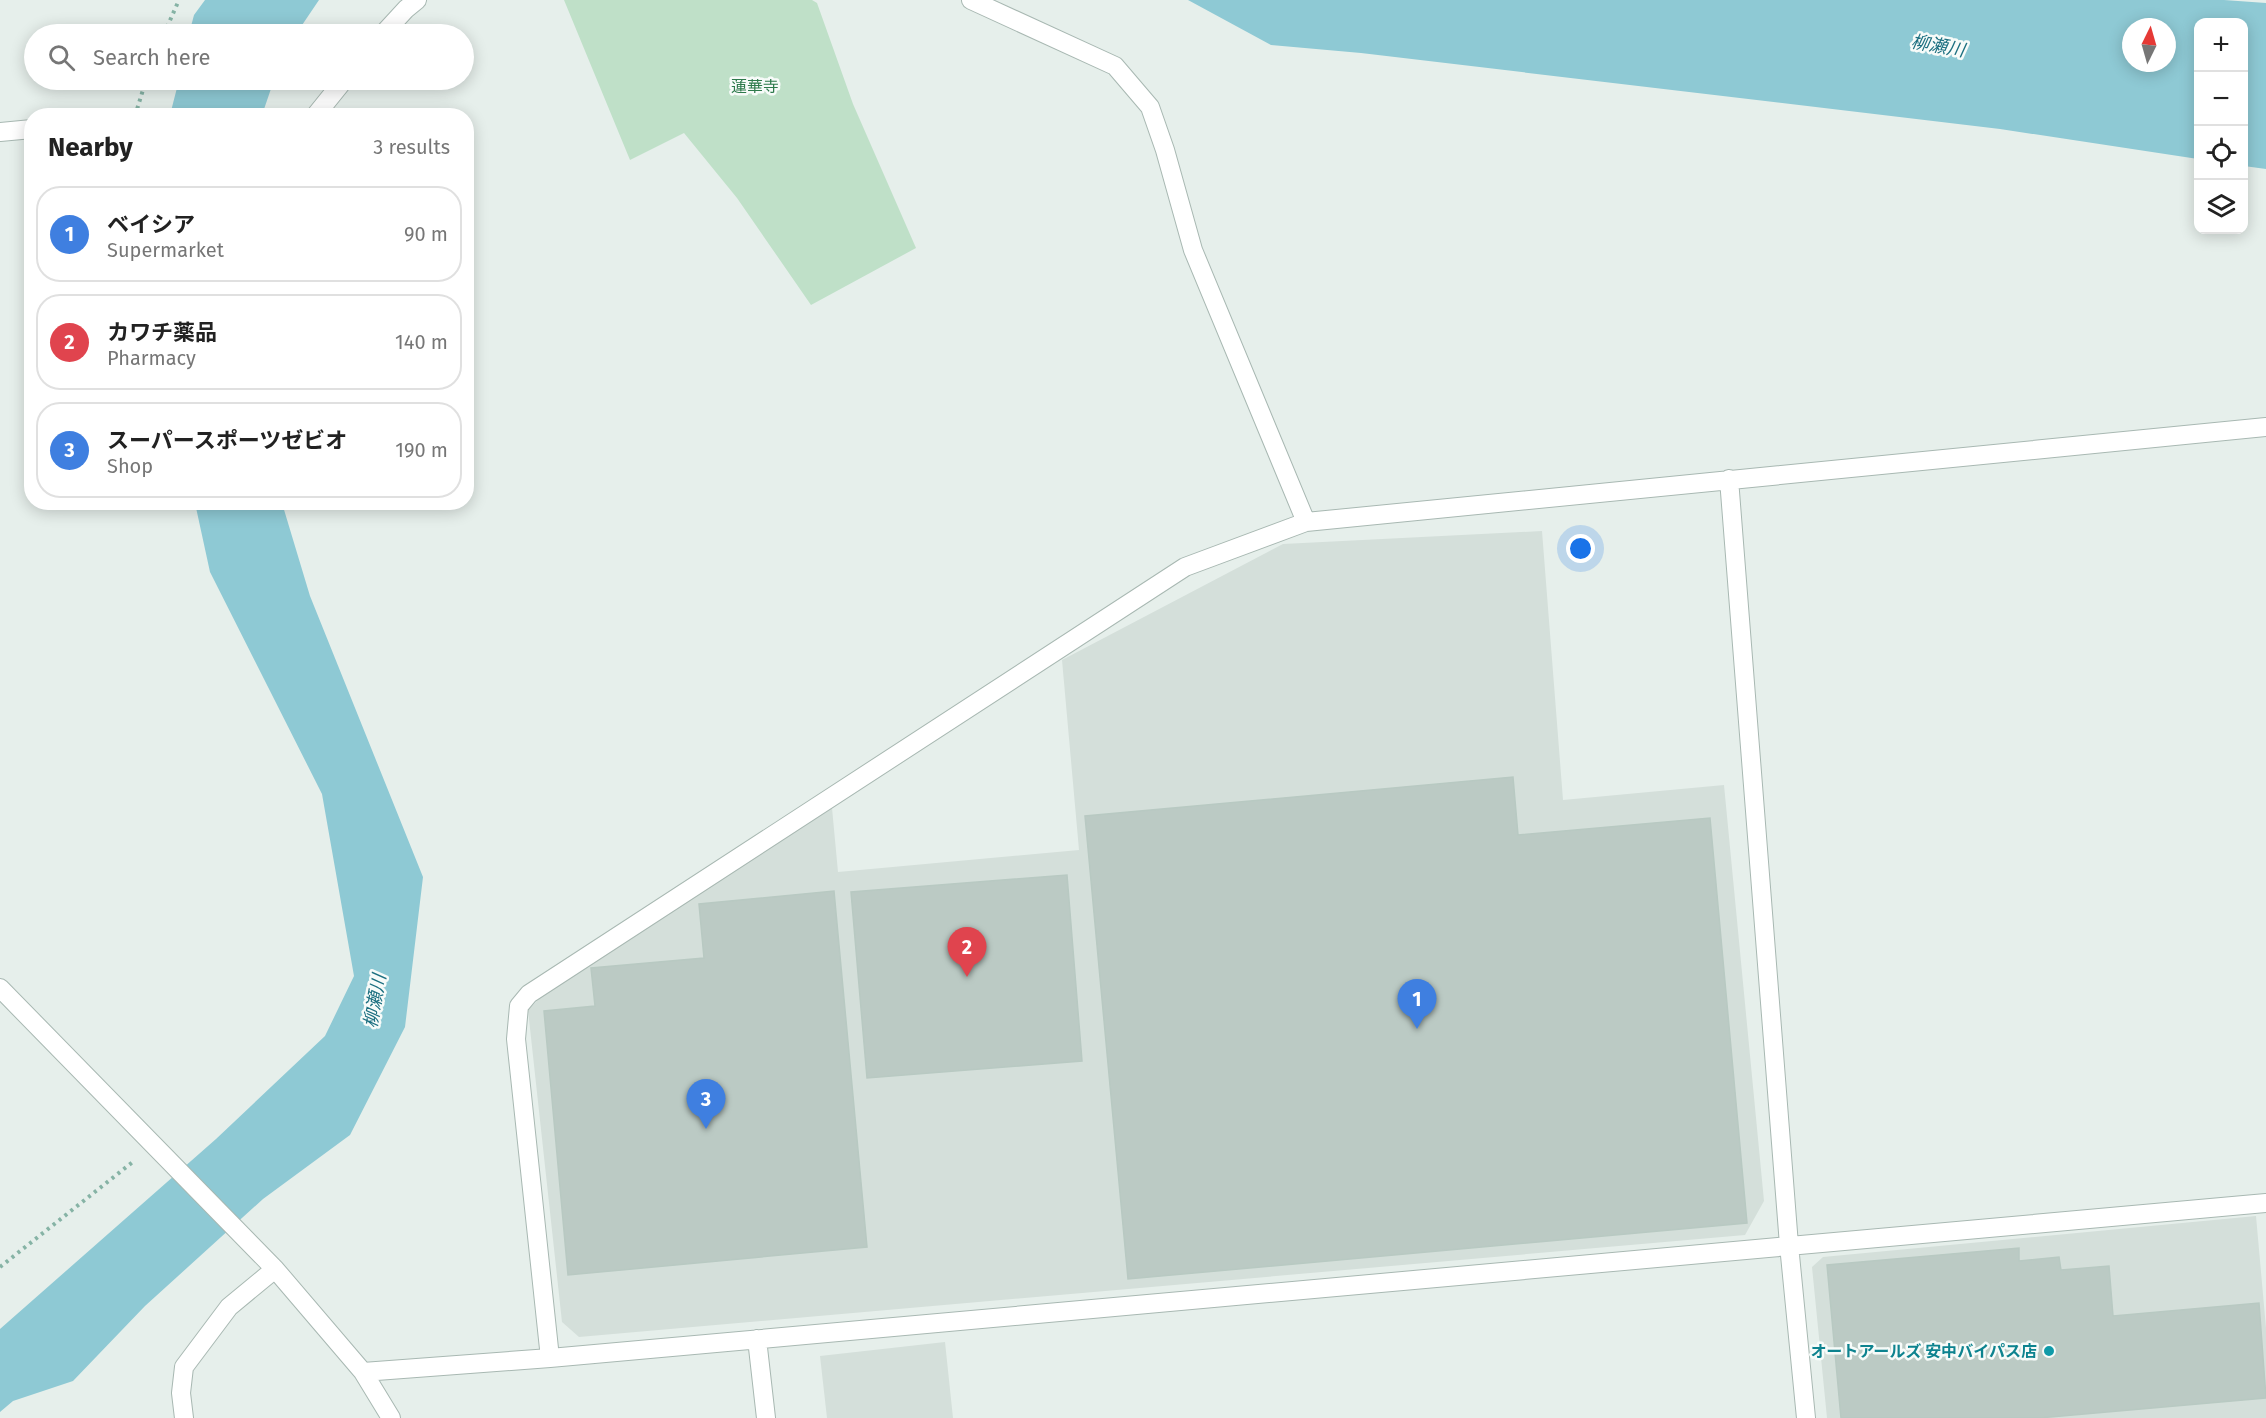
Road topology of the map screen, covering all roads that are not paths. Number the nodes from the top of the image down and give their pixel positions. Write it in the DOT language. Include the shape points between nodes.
graph roads {
  1 [pos="417,0"];
  2 [pos="971,0"];
  3 [pos="392,24"];
  4 [pos="336,90"];
  5 [pos="321,108"];
  6 [pos="24,130"];
  7 [pos="0,132"];
  8 [pos="2266,428"];
  9 [pos="1729,479"];
  10 [pos="1306,522"];
  11 [pos="0,988"];
  12 [pos="2266,1203"];
  13 [pos="1789,1245"];
  14 [pos="271,1264"];
  15 [pos="757,1339"];
  16 [pos="550,1358"];
  17 [pos="363,1372"];
  18 [pos="184,1418"];
  19 [pos="391,1418"];
  20 [pos="766,1418"];
  21 [pos="1806,1418"];
  1 -- 3 [label="street"];
  2 -- 10 [label="street" via="1116,66 1150,107 1193,250"];
  4 -- 5 [label="street"];
  6 -- 7 [label="street"];
  8 -- 9 [label="street"];
  9 -- 10 [label="street"];
  9 -- 13 [label="street"];
  10 -- 16 [label="street" via="1185,567 529,994 519,1006 516,1039"];
  11 -- 14 [label="street"];
  12 -- 13 [label="street"];
  13 -- 15 [label="street"];
  13 -- 21 [label="street"];
  14 -- 17 [label="street"];
  14 -- 18 [label="street" via="229,1307 184,1367"];
  15 -- 16 [label="street"];
  15 -- 20 [label="street"];
  16 -- 17 [label="street"];
  17 -- 19 [label="street"];
}
